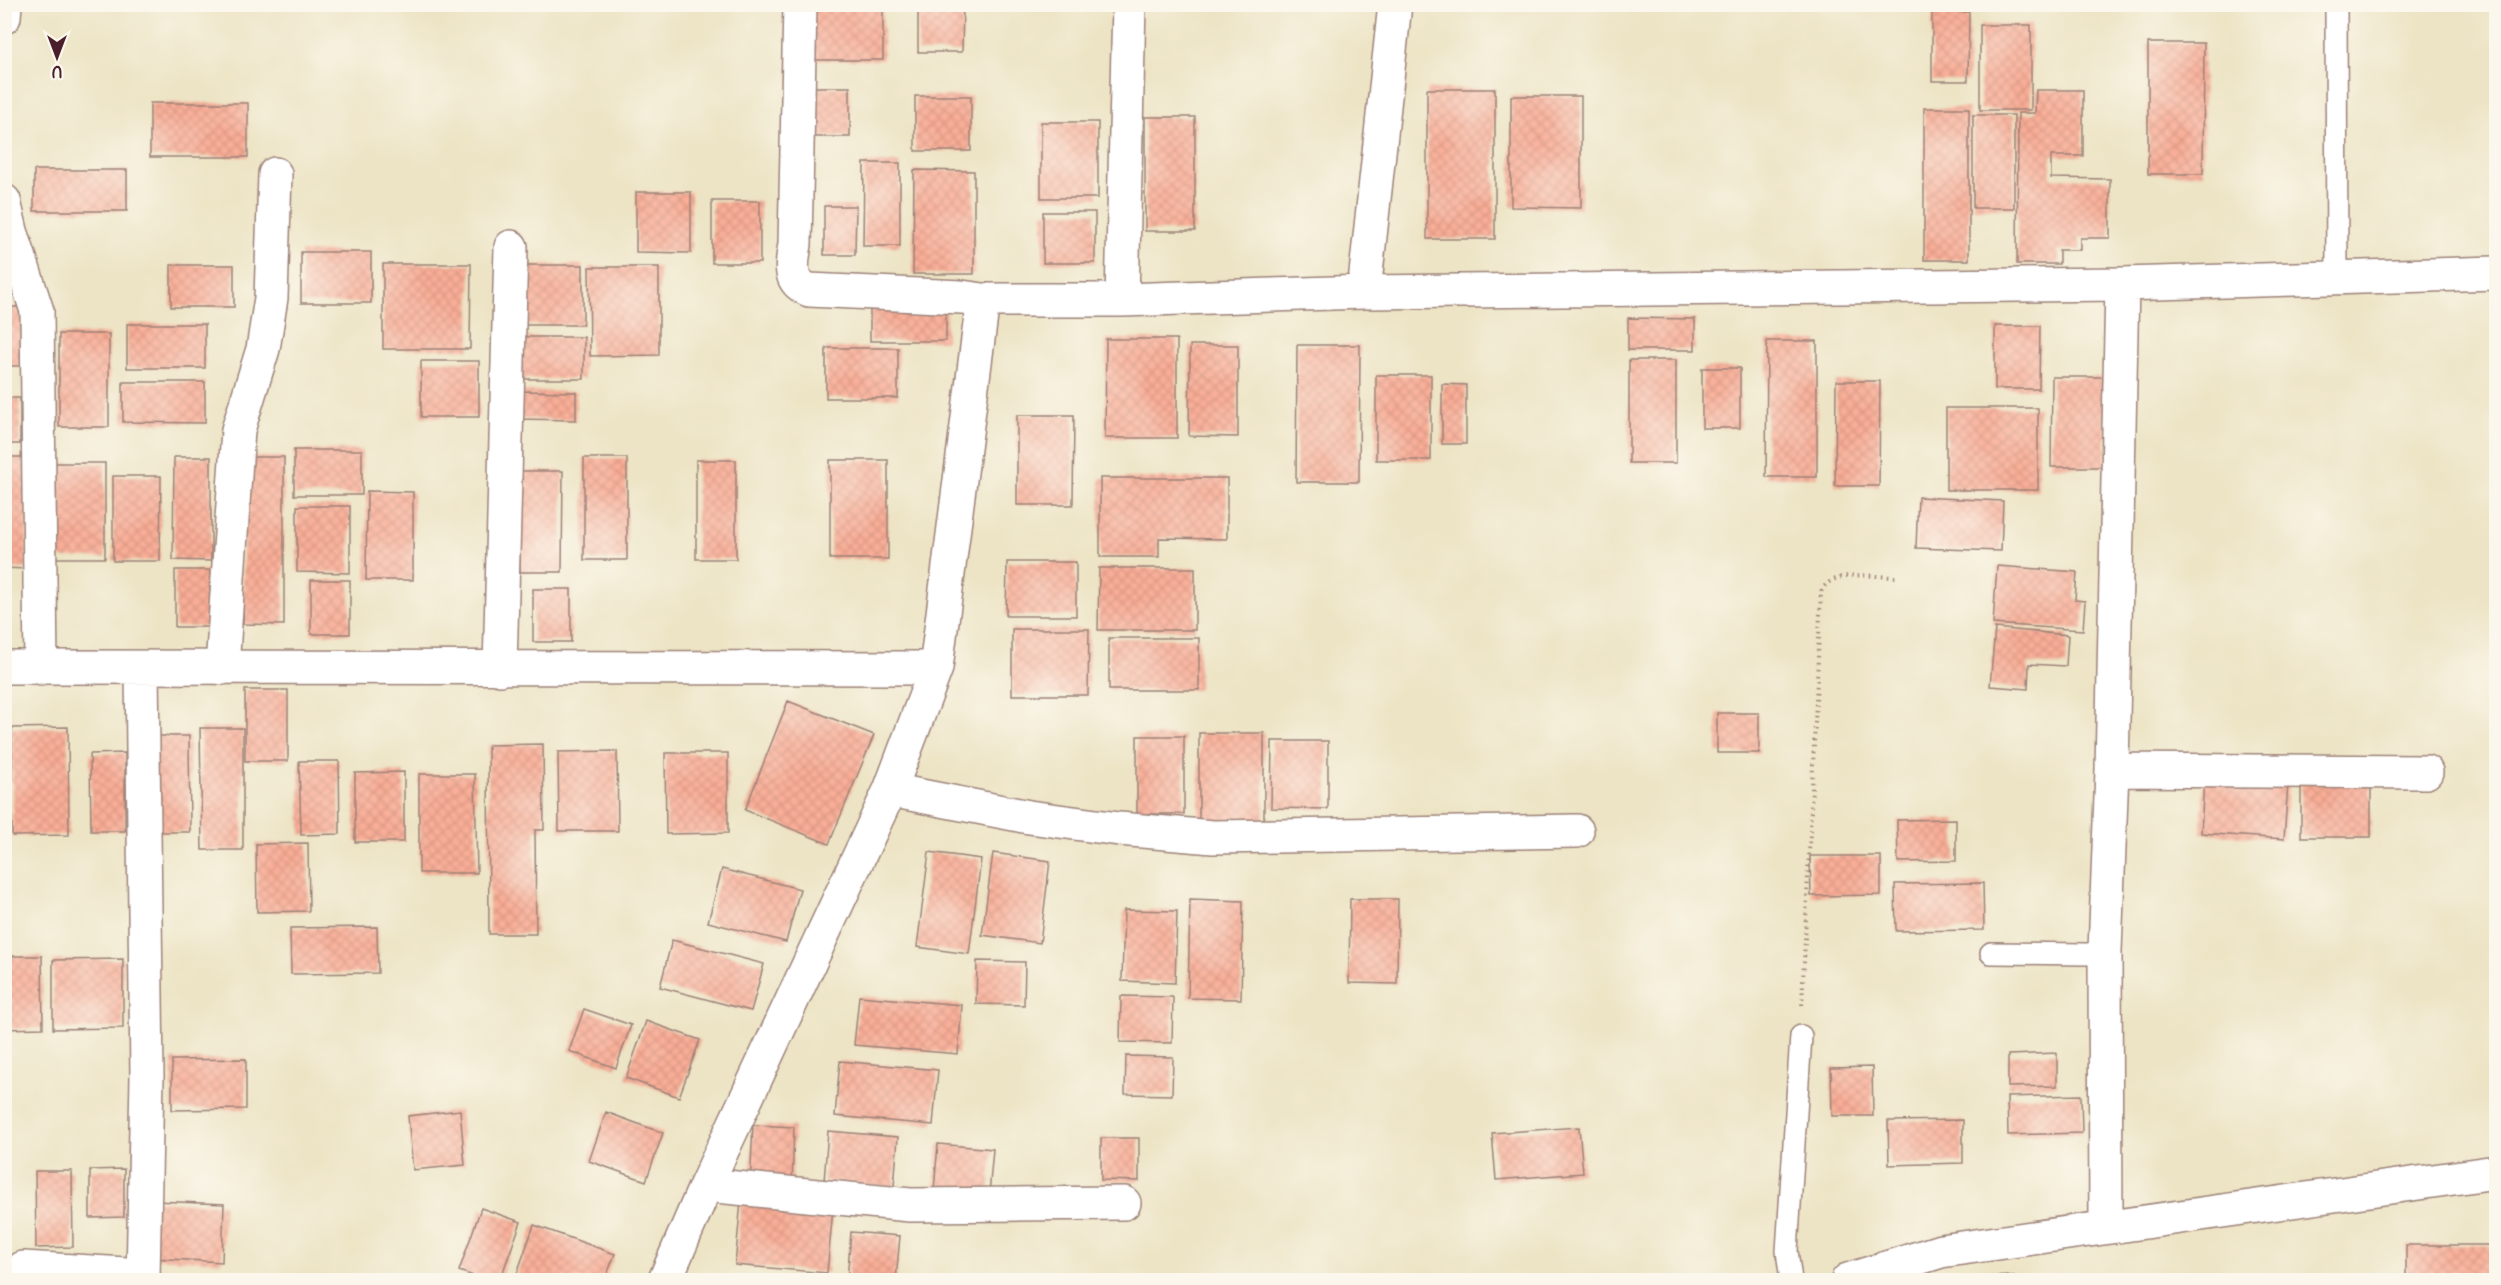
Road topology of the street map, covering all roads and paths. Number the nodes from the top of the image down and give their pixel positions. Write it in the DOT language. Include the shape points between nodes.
graph roads {
  1 [pos="5,4"];
  2 [pos="800,4"];
  3 [pos="1129,4"];
  4 [pos="1395,4"];
  5 [pos="2336,4"];
  6 [pos="4,17"];
  7 [pos="275,174"];
  8 [pos="4,201"];
  9 [pos="511,247"];
  10 [pos="2496,273"];
  11 [pos="2337,277"];
  12 [pos="2122,284"];
  13 [pos="1364,292"];
  14 [pos="983,300"];
  15 [pos="1122,300"];
  16 [pos="1896,577"];
  17 [pos="4,667"];
  18 [pos="41,668"];
  19 [pos="142,668"];
  20 [pos="222,668"];
  21 [pos="936,668"];
  22 [pos="501,669"];
  23 [pos="2112,770"];
  24 [pos="2426,772"];
  25 [pos="890,790"];
  26 [pos="1577,831"];
  27 [pos="2105,951"];
  28 [pos="1990,953"];
  29 [pos="1801,1036"];
  30 [pos="2496,1172"];
  31 [pos="706,1185"];
  32 [pos="1124,1203"];
  33 [pos="2106,1216"];
  34 [pos="23,1269"];
  35 [pos="143,1278"];
  36 [pos="665,1281"];
  37 [pos="1791,1281"];
  38 [pos="1848,1281"];
  1 -- 6 [label="street"];
  2 -- 14 [label="street" via="793,280 809,290"];
  3 -- 15 [label="street"];
  4 -- 13 [label="street"];
  5 -- 11 [label="lane"];
  7 -- 20 [label="street" via="269,319 238,430"];
  8 -- 18 [label="street" via="38,311"];
  9 -- 22 [label="street"];
  10 -- 11 [label="street"];
  11 -- 12 [label="street"];
  12 -- 13 [label="street"];
  12 -- 23 [label="street"];
  13 -- 15 [label="street"];
  14 -- 15 [label="street"];
  14 -- 21 [label="street"];
  16 -- 29 [label="path" via="1836,578 1824,585 1821,592"];
  17 -- 18 [label="street"];
  18 -- 19 [label="street"];
  19 -- 20 [label="street"];
  19 -- 35 [label="street" via="147,1076"];
  20 -- 22 [label="street"];
  21 -- 22 [label="street"];
  21 -- 25 [label="street"];
  23 -- 24 [label="street"];
  23 -- 27 [label="street"];
  25 -- 26 [label="street" via="1029,817 1213,837"];
  25 -- 31 [label="street"];
  27 -- 28 [label="lane"];
  27 -- 33 [label="street"];
  29 -- 37 [label="lane" via="1787,1251"];
  30 -- 33 [label="street"];
  31 -- 32 [label="street" via="910,1205"];
  31 -- 36 [label="street"];
  33 -- 38 [label="street" via="1941,1251"];
  34 -- 35 [label="street"];
}
